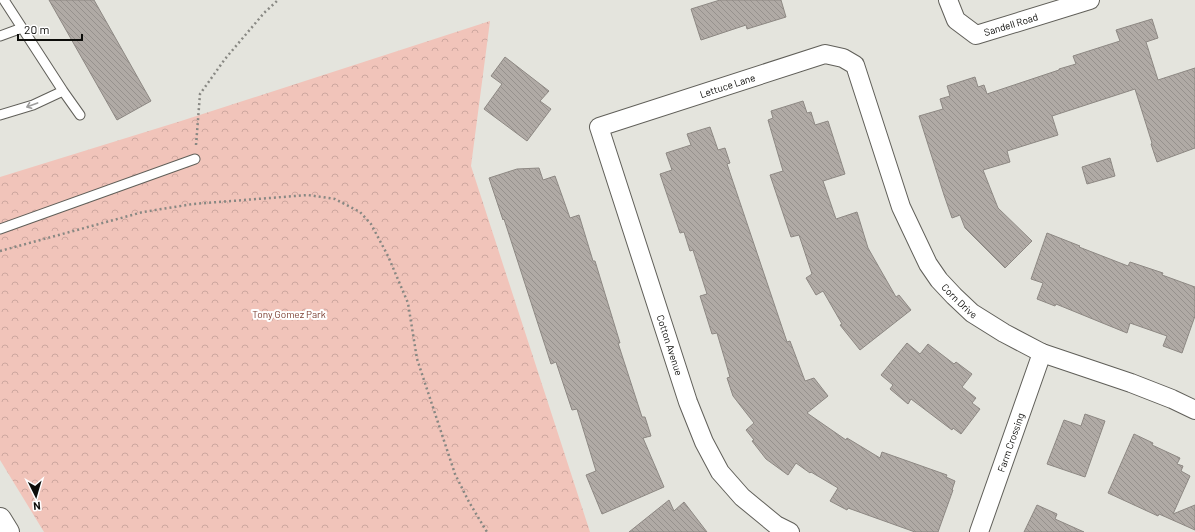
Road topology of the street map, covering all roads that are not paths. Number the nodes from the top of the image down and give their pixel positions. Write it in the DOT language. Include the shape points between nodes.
graph roads {
  1 [pos="4,0"];
  2 [pos="948,0"];
  3 [pos="1090,0"];
  4 [pos="22,28"];
  5 [pos="0,36"];
  6 [pos="855,65"];
  7 [pos="63,91"];
  8 [pos="80,114"];
  9 [pos="0,115"];
  10 [pos="599,127"];
  11 [pos="195,159"];
  12 [pos="0,229"];
  13 [pos="1042,353"];
  14 [pos="1195,410"];
  15 [pos="790,532"];
  16 [pos="979,532"];
  1 -- 4 [label="lane"];
  2 -- 3 [label="street, Sandell Road" via="956,20 976,35"];
  4 -- 5 [label="lane"];
  4 -- 7 [label="lane"];
  6 -- 10 [label="street, Lettuce Lane" via="843,58 825,54"];
  6 -- 13 [label="street, Corn Drive" via="901,207 928,264 939,280 972,313"];
  7 -- 8 [label="lane"];
  7 -- 9 [label="lane, one-way" via="33,105"];
  10 -- 15 [label="street, Cotton Avenue" via="688,402 704,442 720,472 742,497 776,525"];
  11 -- 12 [label="lane"];
  13 -- 14 [label="street, Corn Drive" via="1131,383"];
  13 -- 16 [label="street, Farm Crossing"];
}
